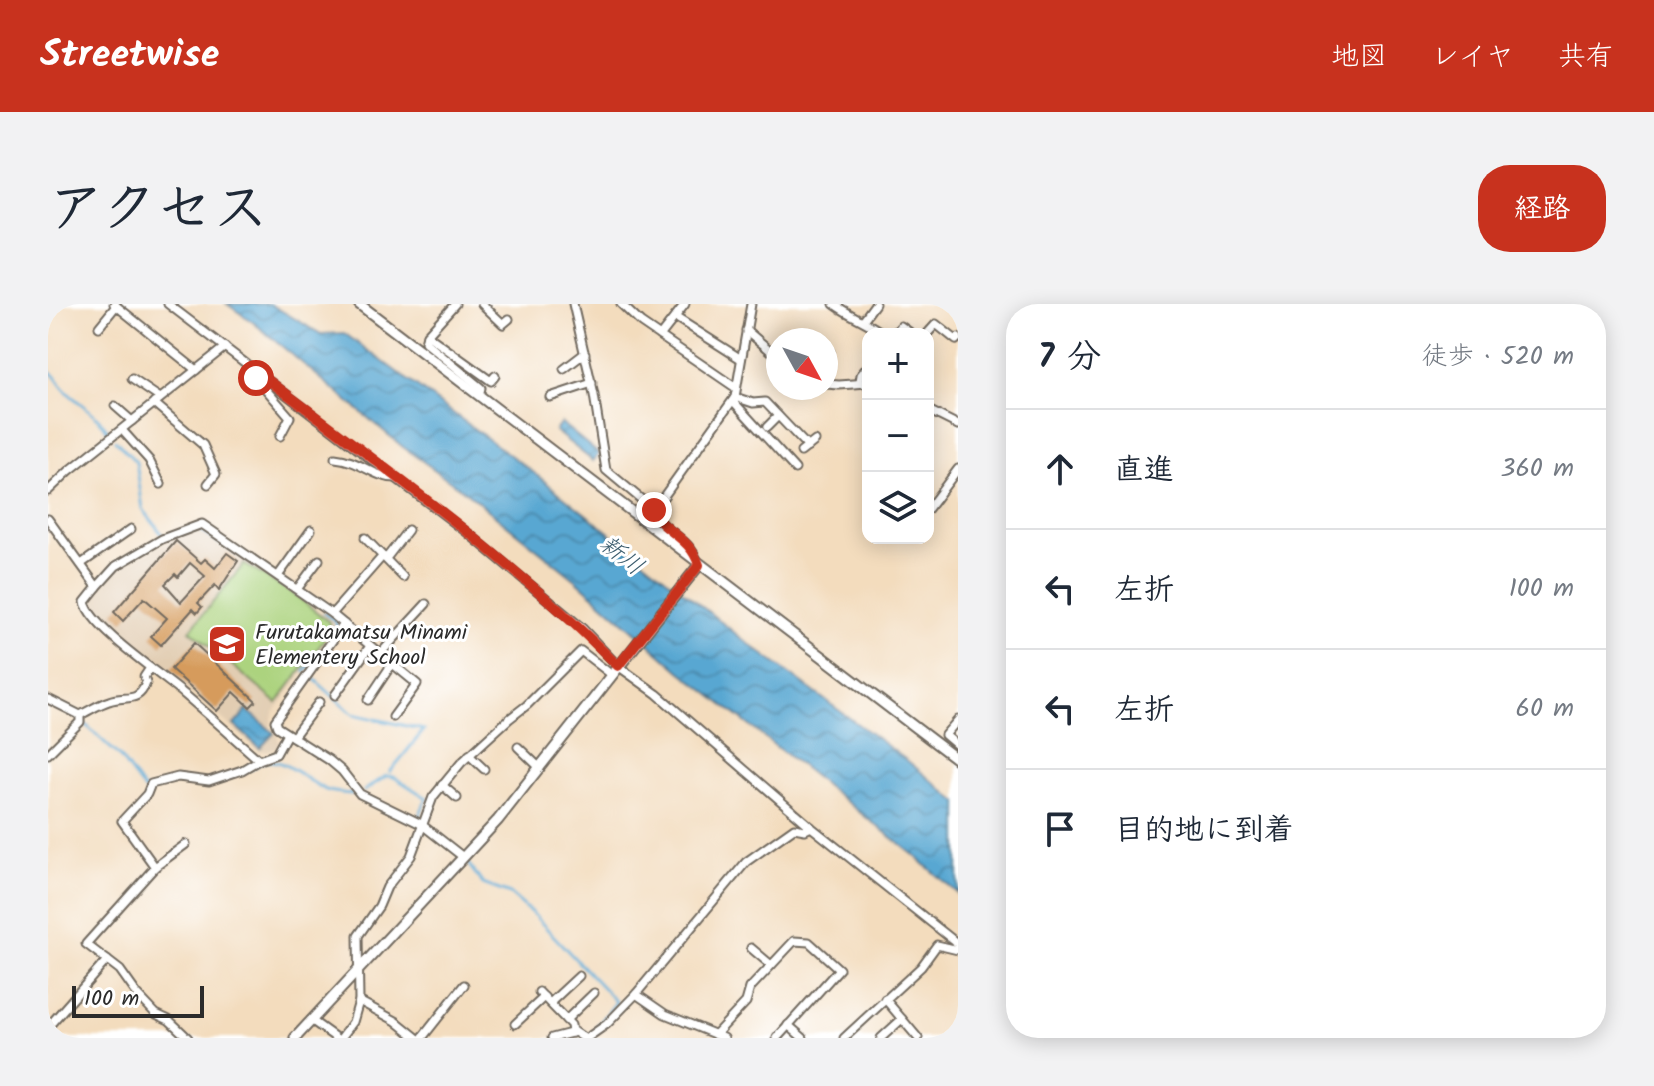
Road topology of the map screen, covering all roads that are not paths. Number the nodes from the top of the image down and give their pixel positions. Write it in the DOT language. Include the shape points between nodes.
graph roads {
  1 [pos="168,304"];
  2 [pos="359,304"];
  3 [pos="455,304"];
  4 [pos="482,304"];
  5 [pos="573,304"];
  6 [pos="621,304"];
  7 [pos="685,304"];
  8 [pos="751,304"];
  9 [pos="834,304"];
  10 [pos="875,304"];
  11 [pos="115,305"];
  12 [pos="675,317"];
  13 [pos="509,319"];
  14 [pos="864,319"];
  15 [pos="99,327"];
  16 [pos="876,328"];
  17 [pos="932,328"];
  18 [pos="746,330"];
  19 [pos="427,335"];
  20 [pos="660,336"];
  21 [pos="958,338"];
  22 [pos="225,347"];
  23 [pos="766,347"];
  24 [pos="585,353"];
  25 [pos="741,359"];
  26 [pos="564,369"];
  27 [pos="196,370"];
  28 [pos="255,370"];
  29 [pos="495,376"];
  30 [pos="132,379"];
  31 [pos="862,382"];
  32 [pos="592,383"];
  33 [pos="838,385"];
  34 [pos="736,388"];
  35 [pos="479,395"];
  36 [pos="550,397"];
  37 [pos="734,399"];
  38 [pos="157,400"];
  39 [pos="115,406"];
  40 [pos="934,413"];
  41 [pos="778,416"];
  42 [pos="132,421"];
  43 [pos="958,425"];
  44 [pos="767,427"];
  45 [pos="122,430"];
  46 [pos="280,436"];
  47 [pos="808,447"];
  48 [pos="335,458"];
  49 [pos="795,469"];
  50 [pos="958,469"];
  51 [pos="398,478"];
  52 [pos="161,484"];
  53 [pos="208,484"];
  54 [pos="48,491"];
  55 [pos="934,501"];
  56 [pos="654,510"];
  57 [pos="48,519"];
  58 [pos="131,529"];
  59 [pos="311,530"];
  60 [pos="408,530"];
  61 [pos="365,538"];
  62 [pos="385,557"];
  63 [pos="319,560"];
  64 [pos="81,564"];
  65 [pos="699,566"];
  66 [pos="278,576"];
  67 [pos="403,577"];
  68 [pos="97,587"];
  69 [pos="298,588"];
  70 [pos="426,604"];
  71 [pos="332,614"];
  72 [pos="344,624"];
  73 [pos="370,646"];
  74 [pos="380,654"];
  75 [pos="392,664"];
  76 [pos="618,666"];
  77 [pos="150,668"];
  78 [pos="612,675"];
  79 [pos="335,695"];
  80 [pos="48,699"];
  81 [pos="368,700"];
  82 [pos="319,702"];
  83 [pos="80,715"];
  84 [pos="393,717"];
  85 [pos="958,720"];
  86 [pos="290,736"];
  87 [pos="958,746"];
  88 [pos="518,747"];
  89 [pos="48,754"];
  90 [pos="469,755"];
  91 [pos="259,760"];
  92 [pos="958,760"];
  93 [pos="540,768"];
  94 [pos="484,769"];
  95 [pos="442,785"];
  96 [pos="457,798"];
  97 [pos="421,824"];
  98 [pos="811,827"];
  99 [pos="186,844"];
  100 [pos="463,857"];
  101 [pos="155,867"];
  102 [pos="958,944"];
  103 [pos="751,948"];
  104 [pos="958,950"];
  105 [pos="107,960"];
  106 [pos="771,965"];
  107 [pos="359,968"];
  108 [pos="579,976"];
  109 [pos="464,985"];
  110 [pos="594,993"];
  111 [pos="636,994"];
  112 [pos="544,997"];
  113 [pos="885,999"];
  114 [pos="359,1001"];
  115 [pos="902,1019"];
  116 [pos="311,1020"];
  117 [pos="566,1020"];
  118 [pos="515,1024"];
  119 [pos="788,1025"];
  120 [pos="48,1027"];
  121 [pos="572,1033"];
  122 [pos="700,1034"];
  123 [pos="720,1036"];
  124 [pos="188,1038"];
  125 [pos="295,1038"];
  126 [pos="338,1038"];
  127 [pos="419,1038"];
  128 [pos="552,1038"];
  129 [pos="586,1038"];
  130 [pos="777,1038"];
  131 [pos="803,1038"];
  132 [pos="844,1038"];
  133 [pos="881,1038"];
  134 [pos="918,1038"];
  1 -- 22 [label="street"];
  2 -- 35 [label="street"];
  3 -- 19 [label="street"];
  4 -- 13 [label="street" via="503,324"];
  5 -- 24 [label="street"];
  6 -- 20 [label="street"];
  7 -- 12 [label="street"];
  8 -- 18 [label="street"];
  9 -- 14 [label="street"];
  10 -- 14 [label="street"];
  11 -- 15 [label="street"];
  11 -- 27 [label="street"];
  12 -- 20 [label="street"];
  12 -- 25 [label="street"];
  14 -- 16 [label="street"];
  17 -- 21 [label="street" via="936,324"];
  18 -- 23 [label="street"];
  18 -- 25 [label="street"];
  19 -- 29 [label="street" via="491,381"];
  19 -- 35 [label="street" via="430,348 481,388"];
  20 -- 34 [label="street"];
  22 -- 27 [label="street"];
  22 -- 28 [label="street"];
  24 -- 26 [label="street"];
  24 -- 32 [label="street"];
  25 -- 34 [label="street"];
  27 -- 38 [label="street"];
  28 -- 46 [label="street" via="290,417"];
  28 -- 51 [label="street"];
  30 -- 38 [label="street"];
  31 -- 33 [label="street"];
  32 -- 36 [label="street"];
  32 -- 56 [label="street" via="606,470"];
  34 -- 37 [label="street"];
  35 -- 65 [label="street"];
  37 -- 41 [label="street" via="765,402"];
  37 -- 49 [label="street"];
  37 -- 56 [label="street"];
  38 -- 42 [label="street"];
  38 -- 53 [label="street" via="203,445 216,474"];
  39 -- 42 [label="street"];
  40 -- 43 [label="street"];
  41 -- 44 [label="street"];
  41 -- 47 [label="street"];
  42 -- 45 [label="street"];
  45 -- 52 [label="street" via="149,460"];
  45 -- 54 [label="street"];
  48 -- 51 [label="street"];
  50 -- 55 [label="street"];
  51 -- 76 [label="street" via="582,628"];
  56 -- 65 [label="street" via="694,550"];
  57 -- 64 [label="street"];
  58 -- 64 [label="street"];
  59 -- 66 [label="street"];
  60 -- 62 [label="street"];
  61 -- 62 [label="street"];
  62 -- 67 [label="street"];
  62 -- 71 [label="street"];
  63 -- 69 [label="street"];
  64 -- 68 [label="street"];
  65 -- 76 [label="street"];
  65 -- 92 [label="street"];
  66 -- 68 [label="street" via="202,524 162,539 116,566"];
  66 -- 69 [label="street"];
  68 -- 77 [label="street" via="85,602 87,611"];
  69 -- 71 [label="street"];
  70 -- 74 [label="street"];
  71 -- 72 [label="street"];
  72 -- 73 [label="street"];
  72 -- 86 [label="street" via="275,721"];
  73 -- 74 [label="street"];
  73 -- 79 [label="street"];
  74 -- 75 [label="street"];
  75 -- 81 [label="street"];
  75 -- 84 [label="street" via="417,684"];
  76 -- 78 [label="street"];
  76 -- 98 [label="street"];
  77 -- 83 [label="street" via="139,695"];
  77 -- 91 [label="street"];
  78 -- 90 [label="street" via="581,651"];
  78 -- 93 [label="street"];
  80 -- 83 [label="street"];
  82 -- 86 [label="street"];
  83 -- 89 [label="street" via="80,722"];
  85 -- 87 [label="street" via="945,735"];
  86 -- 91 [label="street" via="276,754"];
  86 -- 97 [label="street" via="329,760 360,794"];
  88 -- 93 [label="street"];
  90 -- 94 [label="street"];
  90 -- 95 [label="street"];
  91 -- 101 [label="street" via="209,781 178,777 151,784 122,821"];
  93 -- 100 [label="street"];
  95 -- 96 [label="street"];
  95 -- 97 [label="street"];
  97 -- 100 [label="street"];
  97 -- 107 [label="street" via="411,856 358,936"];
  98 -- 102 [label="street"];
  98 -- 111 [label="street" via="794,828 746,862"];
  99 -- 101 [label="street"];
  100 -- 107 [label="street"];
  101 -- 105 [label="street" via="86,944"];
  103 -- 106 [label="street"];
  104 -- 113 [label="street" via="937,945"];
  105 -- 120 [label="street"];
  105 -- 124 [label="street" via="156,1014"];
  106 -- 119 [label="street" via="794,941 809,942 839,969"];
  106 -- 123 [label="street"];
  107 -- 114 [label="street"];
  107 -- 116 [label="street"];
  108 -- 112 [label="street"];
  109 -- 127 [label="street"];
  110 -- 117 [label="street"];
  111 -- 122 [label="street"];
  111 -- 129 [label="street"];
  112 -- 117 [label="street"];
  112 -- 118 [label="street"];
  113 -- 115 [label="street"];
  113 -- 132 [label="street"];
  114 -- 126 [label="street" via="353,1022"];
  114 -- 127 [label="street"];
  115 -- 133 [label="street"];
  115 -- 134 [label="street"];
  116 -- 125 [label="street"];
  116 -- 126 [label="street"];
  117 -- 121 [label="street"];
  119 -- 130 [label="street"];
  119 -- 131 [label="street"];
  121 -- 128 [label="street"];
  121 -- 129 [label="street"];
  122 -- 123 [label="street"];
}
